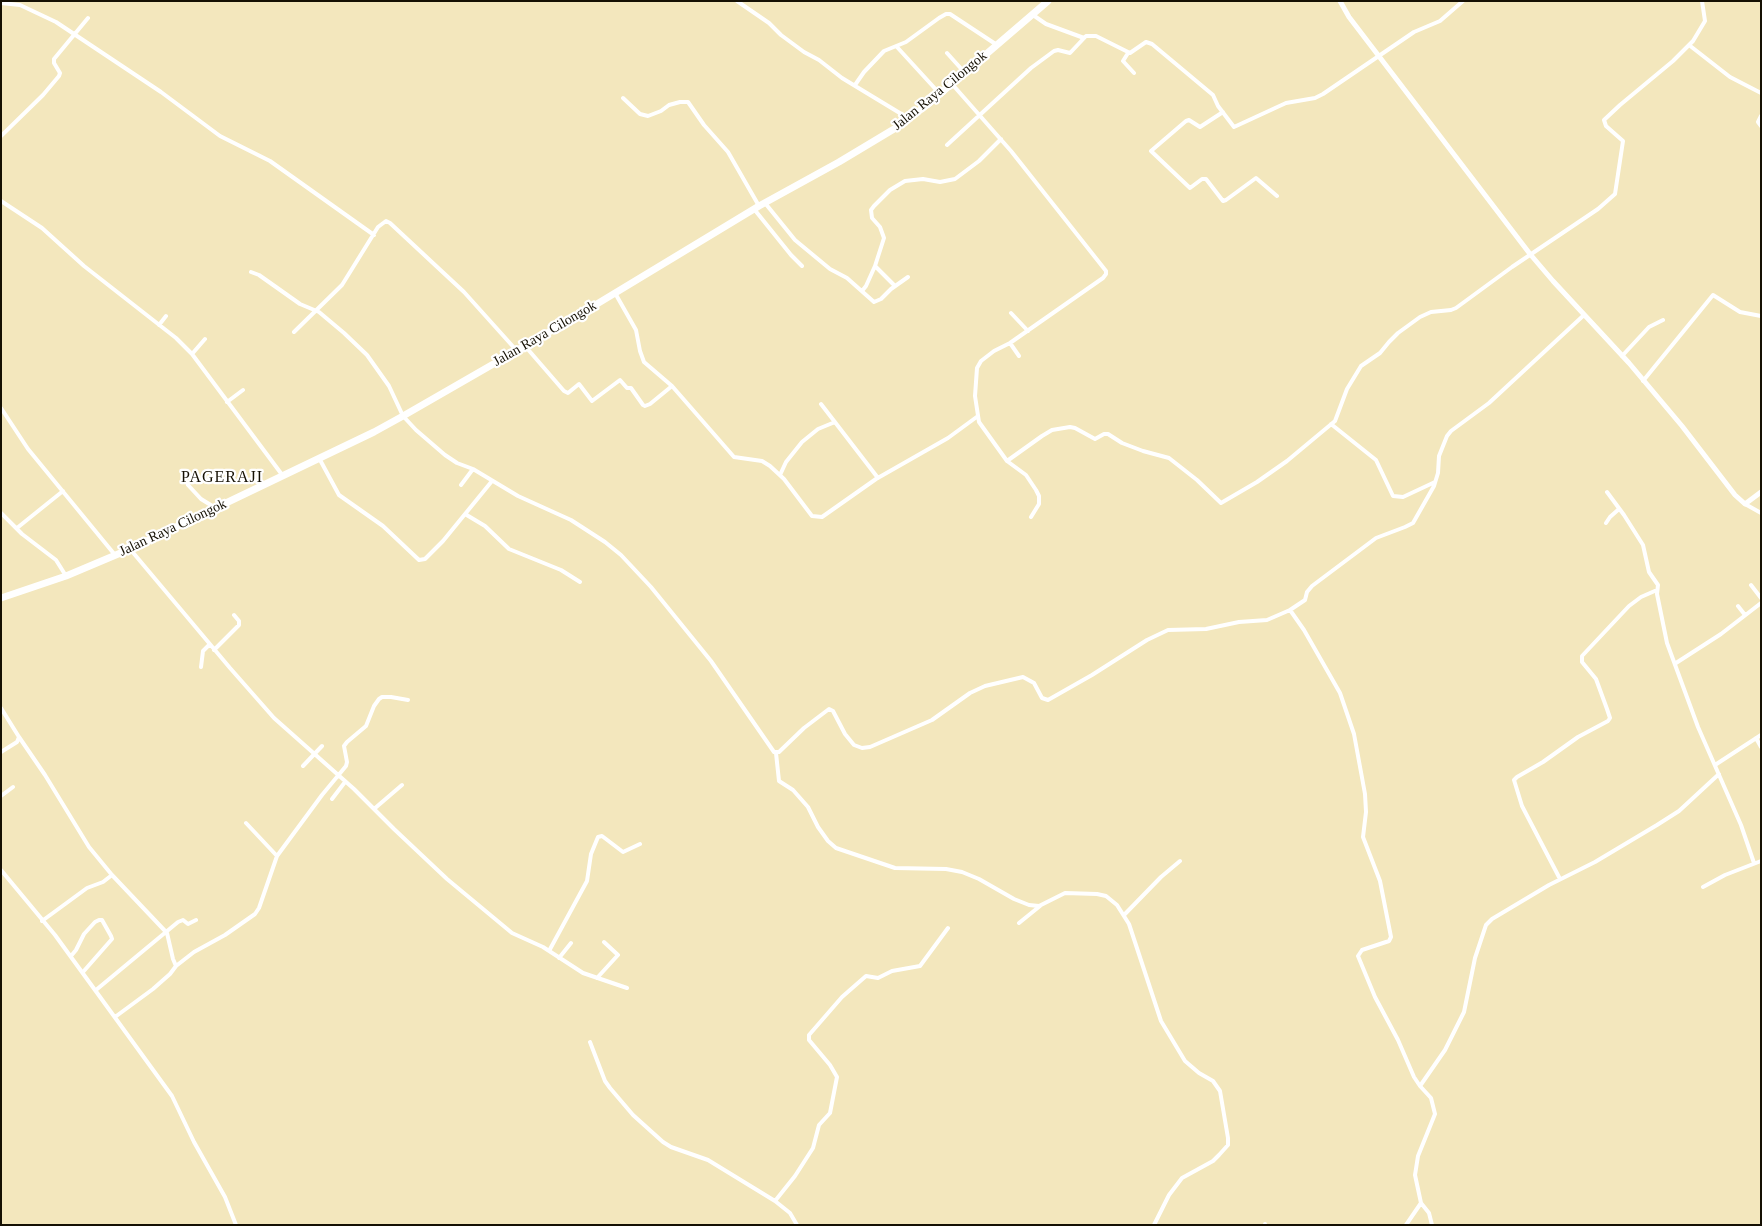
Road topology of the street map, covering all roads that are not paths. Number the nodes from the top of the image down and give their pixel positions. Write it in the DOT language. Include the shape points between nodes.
graph roads {
  1 [pos="737,1"];
  2 [pos="1048,1"];
  3 [pos="1340,1"];
  4 [pos="1462,1"];
  5 [pos="1702,1"];
  6 [pos="1,3"];
  7 [pos="1033,15"];
  8 [pos="88,18"];
  9 [pos="75,35"];
  10 [pos="1084,38"];
  11 [pos="1690,44"];
  12 [pos="997,45"];
  13 [pos="897,47"];
  14 [pos="947,53"];
  15 [pos="1128,53"];
  16 [pos="1379,56"];
  17 [pos="964,73"];
  18 [pos="1134,73"];
  19 [pos="952,84"];
  20 [pos="855,85"];
  21 [pos="1761,93"];
  22 [pos="940,94"];
  23 [pos="623,98"];
  24 [pos="1223,112"];
  25 [pos="980,113"];
  26 [pos="1761,116"];
  27 [pos="909,119"];
  28 [pos="1761,126"];
  29 [pos="1,136"];
  30 [pos="1001,139"];
  31 [pos="947,145"];
  32 [pos="1277,196"];
  33 [pos="1,201"];
  34 [pos="759,206"];
  35 [pos="374,235"];
  36 [pos="1530,254"];
  37 [pos="802,266"];
  38 [pos="876,266"];
  39 [pos="251,272"];
  40 [pos="908,276"];
  41 [pos="895,286"];
  42 [pos="862,291"];
  43 [pos="615,293"];
  44 [pos="317,310"];
  45 [pos="1011,313"];
  46 [pos="1584,315"];
  47 [pos="166,316"];
  48 [pos="1761,316"];
  49 [pos="1663,320"];
  50 [pos="159,325"];
  51 [pos="1028,331"];
  52 [pos="294,332"];
  53 [pos="205,339"];
  54 [pos="1010,343"];
  55 [pos="525,346"];
  56 [pos="517,351"];
  57 [pos="192,354"];
  58 [pos="1019,356"];
  59 [pos="1622,356"];
  60 [pos="1643,382"];
  61 [pos="672,386"];
  62 [pos="244,390"];
  63 [pos="226,402"];
  64 [pos="821,404"];
  65 [pos="1,408"];
  66 [pos="403,416"];
  67 [pos="978,416"];
  68 [pos="835,422"];
  69 [pos="1331,424"];
  70 [pos="319,458"];
  71 [pos="1007,461"];
  72 [pos="473,469"];
  73 [pos="780,475"];
  74 [pos="283,476"];
  75 [pos="878,478"];
  76 [pos="492,481"];
  77 [pos="1435,482"];
  78 [pos="188,485"];
  79 [pos="461,485"];
  80 [pos="62,492"];
  81 [pos="1607,492"];
  82 [pos="1761,492"];
  83 [pos="1745,504"];
  84 [pos="216,509"];
  85 [pos="1619,509"];
  86 [pos="1,513"];
  87 [pos="1761,513"];
  88 [pos="466,514"];
  89 [pos="1031,517"];
  90 [pos="1606,523"];
  91 [pos="16,528"];
  92 [pos="130,549"];
  93 [pos="115,555"];
  94 [pos="66,576"];
  95 [pos="580,582"];
  96 [pos="1751,585"];
  97 [pos="1657,590"];
  98 [pos="1,598"];
  99 [pos="1761,598"];
  100 [pos="1761,603"];
  101 [pos="1738,606"];
  102 [pos="1756,607"];
  103 [pos="1290,610"];
  104 [pos="1761,612"];
  105 [pos="234,615"];
  106 [pos="1745,615"];
  107 [pos="209,645"];
  108 [pos="214,650"];
  109 [pos="1676,663"];
  110 [pos="201,666"];
  111 [pos="408,700"];
  112 [pos="1,708"];
  113 [pos="1761,735"];
  114 [pos="19,737"];
  115 [pos="1756,738"];
  116 [pos="322,746"];
  117 [pos="1761,747"];
  118 [pos="1,752"];
  119 [pos="776,753"];
  120 [pos="314,755"];
  121 [pos="1715,765"];
  122 [pos="303,766"];
  123 [pos="1719,774"];
  124 [pos="338,776"];
  125 [pos="345,782"];
  126 [pos="402,785"];
  127 [pos="13,787"];
  128 [pos="1,796"];
  129 [pos="332,799"];
  130 [pos="374,809"];
  131 [pos="246,823"];
  132 [pos="640,844"];
  133 [pos="277,856"];
  134 [pos="1180,861"];
  135 [pos="1761,861"];
  136 [pos="1754,863"];
  137 [pos="1,870"];
  138 [pos="112,875"];
  139 [pos="1560,879"];
  140 [pos="1702,887"];
  141 [pos="1042,904"];
  142 [pos="1124,915"];
  143 [pos="196,920"];
  144 [pos="42,921"];
  145 [pos="1019,923"];
  146 [pos="948,928"];
  147 [pos="167,933"];
  148 [pos="604,942"];
  149 [pos="571,943"];
  150 [pos="549,951"];
  151 [pos="71,956"];
  152 [pos="559,958"];
  153 [pos="176,966"];
  154 [pos="83,972"];
  155 [pos="597,978"];
  156 [pos="627,988"];
  157 [pos="96,990"];
  158 [pos="115,1017"];
  159 [pos="590,1042"];
  160 [pos="1420,1086"];
  161 [pos="775,1201"];
  162 [pos="1421,1203"];
  163 [pos="236,1225"];
  164 [pos="797,1225"];
  165 [pos="1154,1225"];
  166 [pos="1406,1225"];
  167 [pos="1432,1225"];
  1 -- 20 [label="street" via="804,52"];
  2 -- 7 [label="highway, Jalan Raya Cilongok"];
  3 -- 16 [label="street"];
  4 -- 16 [label="street" via="1440,21 1414,32"];
  5 -- 11 [label="street" via="1705,21"];
  6 -- 9 [label="street" via="35,11"];
  7 -- 10 [label="street" via="1046,24"];
  7 -- 12 [label="highway, Jalan Raya Cilongok"];
  8 -- 9 [label="street"];
  9 -- 29 [label="street" via="54,59 59,76"];
  9 -- 35 [label="street" via="220,136 270,161"];
  10 -- 15 [label="street" via="1096,36"];
  10 -- 25 [label="street" via="1070,53 1054,51"];
  11 -- 21 [label="street" via="1735,80"];
  11 -- 36 [label="street" via="1604,120 1623,142 1615,194"];
  12 -- 13 [label="street" via="946,14"];
  12 -- 17 [label="highway, Jalan Raya Cilongok"];
  13 -- 20 [label="street" via="884,52"];
  13 -- 22 [label="street"];
  14 -- 17 [label="street"];
  15 -- 18 [label="street" via="1123,61"];
  15 -- 24 [label="street" via="1146,42 1152,44 1213,95"];
  16 -- 24 [label="street" via="1319,97 1286,103 1234,127"];
  16 -- 36 [label="street"];
  17 -- 19 [label="highway, Jalan Raya Cilongok"];
  19 -- 22 [label="highway, Jalan Raya Cilongok"];
  19 -- 25 [label="street"];
  20 -- 27 [label="street"];
  22 -- 27 [label="highway, Jalan Raya Cilongok"];
  23 -- 34 [label="street" via="644,116 654,115 669,105 688,102 728,152"];
  24 -- 32 [label="street" via="1200,127 1186,121 1150,151 1190,188 1206,179 1223,201 1256,178"];
  25 -- 30 [label="street"];
  25 -- 31 [label="street"];
  26 -- 28 [label="street" via="1758,122"];
  27 -- 34 [label="highway, Jalan Raya Cilongok"];
  30 -- 38 [label="street" via="955,179 905,181 882,197 871,215 884,238"];
  30 -- 51 [label="street" via="1106,271 1103,278"];
  33 -- 50 [label="street" via="42,228"];
  34 -- 37 [label="street" via="790,255"];
  34 -- 42 [label="street" via="824,264"];
  34 -- 43 [label="highway, Jalan Raya Cilongok"];
  35 -- 44 [label="street" via="342,285"];
  35 -- 56 [label="street" via="383,222 390,223 464,292"];
  36 -- 46 [label="street"];
  36 -- 69 [label="street" via="1456,308 1431,312 1398,334 1380,353 1361,366 1346,389 1338,416"];
  38 -- 41 [label="street"];
  38 -- 42 [label="street"];
  39 -- 44 [label="street" via="300,304"];
  40 -- 41 [label="street"];
  41 -- 42 [label="street" via="876,302"];
  43 -- 55 [label="highway, Jalan Raya Cilongok"];
  43 -- 61 [label="street" via="636,330 644,362"];
  44 -- 52 [label="street"];
  44 -- 66 [label="street" via="367,355 390,386"];
  45 -- 51 [label="street"];
  46 -- 59 [label="street"];
  46 -- 77 [label="street" via="1489,403 1451,431 1439,456"];
  47 -- 50 [label="street"];
  48 -- 60 [label="street" via="1740,312 1713,295"];
  49 -- 59 [label="street" via="1649,327"];
  50 -- 57 [label="street"];
  51 -- 54 [label="street"];
  53 -- 57 [label="street"];
  54 -- 58 [label="street"];
  54 -- 67 [label="street" via="994,351 977,368 974,387"];
  55 -- 56 [label="highway, Jalan Raya Cilongok"];
  55 -- 61 [label="street" via="564,391 568,392 579,384 592,401 620,380 645,406"];
  56 -- 66 [label="highway, Jalan Raya Cilongok"];
  57 -- 63 [label="street"];
  59 -- 60 [label="street"];
  60 -- 83 [label="street"];
  61 -- 73 [label="street" via="734,457 762,461"];
  62 -- 63 [label="street"];
  63 -- 74 [label="street"];
  64 -- 68 [label="street"];
  65 -- 80 [label="street"];
  66 -- 70 [label="highway, Jalan Raya Cilongok"];
  66 -- 72 [label="street" via="445,455"];
  67 -- 71 [label="street"];
  67 -- 75 [label="street" via="948,438"];
  68 -- 73 [label="street" via="818,429 802,442"];
  68 -- 75 [label="street"];
  69 -- 71 [label="street" via="1287,461 1223,503 1169,458 1122,443 1108,434 1095,439 1075,428 1052,430"];
  69 -- 77 [label="street" via="1376,460 1393,496 1403,497"];
  70 -- 74 [label="highway, Jalan Raya Cilongok"];
  70 -- 88 [label="street" via="339,494 383,526 419,560 425,560"];
  71 -- 89 [label="street" via="1026,476 1039,496 1039,504"];
  72 -- 76 [label="street"];
  72 -- 79 [label="street"];
  73 -- 75 [label="street" via="812,516 822,517"];
  74 -- 84 [label="highway, Jalan Raya Cilongok"];
  76 -- 88 [label="street"];
  76 -- 119 [label="street" via="571,520 625,559 711,661"];
  77 -- 103 [label="street" via="1412,524 1376,538 1310,588 1305,600"];
  78 -- 84 [label="street"];
  80 -- 91 [label="street"];
  80 -- 93 [label="street"];
  81 -- 85 [label="street"];
  82 -- 83 [label="street"];
  83 -- 87 [label="street"];
  84 -- 92 [label="highway, Jalan Raya Cilongok"];
  85 -- 90 [label="street"];
  85 -- 97 [label="street" via="1643,545 1649,572 1658,584"];
  86 -- 91 [label="street"];
  88 -- 95 [label="street" via="485,526 509,549"];
  91 -- 94 [label="street" via="56,560"];
  92 -- 93 [label="highway, Jalan Raya Cilongok"];
  92 -- 107 [label="street"];
  93 -- 94 [label="highway, Jalan Raya Cilongok"];
  94 -- 98 [label="highway, Jalan Raya Cilongok"];
  96 -- 99 [label="street"];
  97 -- 109 [label="street" via="1667,643"];
  97 -- 139 [label="street" via="1629,606 1582,656 1582,662 1596,679 1610,718 1514,780 1522,806"];
  100 -- 102 [label="street"];
  101 -- 106 [label="street"];
  102 -- 104 [label="street"];
  102 -- 106 [label="street"];
  103 -- 119 [label="street" via="1267,620 1206,629 1168,630 1048,700 1042,698 1034,683 1022,677 985,686 932,720 870,747 854,745 829,709"];
  103 -- 160 [label="street" via="1340,693 1354,734 1365,794 1363,837 1380,881 1391,937 1362,950 1358,956"];
  105 -- 108 [label="street" via="239,625"];
  106 -- 109 [label="street"];
  107 -- 108 [label="street"];
  107 -- 110 [label="street" via="203,651"];
  108 -- 120 [label="street" via="274,718"];
  109 -- 121 [label="street"];
  111 -- 124 [label="street" via="382,697 377,701 366,726 344,746 347,764"];
  112 -- 114 [label="street"];
  113 -- 115 [label="street"];
  114 -- 118 [label="street" via="17,742"];
  114 -- 138 [label="street" via="89,847"];
  115 -- 117 [label="street"];
  115 -- 121 [label="street"];
  116 -- 120 [label="street"];
  119 -- 141 [label="street" via="779,781 793,790 808,807 818,827 836,848 895,868 962,872 1014,900"];
  120 -- 122 [label="street"];
  120 -- 124 [label="street"];
  121 -- 123 [label="street"];
  123 -- 136 [label="street"];
  123 -- 139 [label="street" via="1679,810 1595,862"];
  124 -- 125 [label="street"];
  124 -- 133 [label="street"];
  125 -- 129 [label="street"];
  125 -- 130 [label="street"];
  126 -- 130 [label="street"];
  127 -- 128 [label="street"];
  130 -- 150 [label="street" via="489,915 512,933"];
  131 -- 133 [label="street"];
  132 -- 150 [label="street" via="623,852 602,836 598,837 590,854 587,882"];
  133 -- 153 [label="street" via="255,914"];
  134 -- 142 [label="street"];
  135 -- 136 [label="street"];
  136 -- 140 [label="street"];
  137 -- 144 [label="street"];
  138 -- 144 [label="street" via="87,888"];
  138 -- 147 [label="street"];
  139 -- 160 [label="street" via="1492,918 1486,925 1478,945 1464,1012 1445,1050"];
  141 -- 142 [label="street" via="1065,893 1097,894 1110,899"];
  141 -- 145 [label="street"];
  142 -- 165 [label="street" via="1161,1021 1185,1061 1213,1081 1220,1091 1228,1138 1228,1145 1220,1155 1182,1178"];
  143 -- 147 [label="street" via="188,924 180,921"];
  144 -- 151 [label="street"];
  146 -- 161 [label="street" via="920,966 878,978 866,976 842,997 809,1035 809,1040 837,1075 832,1107 819,1125 806,1162"];
  147 -- 153 [label="street"];
  147 -- 157 [label="street"];
  148 -- 155 [label="street" via="618,955"];
  149 -- 152 [label="street"];
  150 -- 152 [label="street"];
  151 -- 154 [label="street"];
  151 -- 154 [label="street" via="84,934 95,922 102,920 112,939"];
  152 -- 155 [label="street"];
  153 -- 158 [label="street" via="153,990"];
  154 -- 157 [label="street"];
  155 -- 156 [label="street"];
  157 -- 158 [label="street"];
  158 -- 163 [label="street" via="172,1096 225,1197"];
  159 -- 161 [label="street" via="610,1088 663,1142 708,1160"];
  160 -- 162 [label="street" via="1431,1098 1435,1114 1418,1156 1416,1175"];
  161 -- 164 [label="street"];
  162 -- 166 [label="street"];
  162 -- 167 [label="street"];
}
